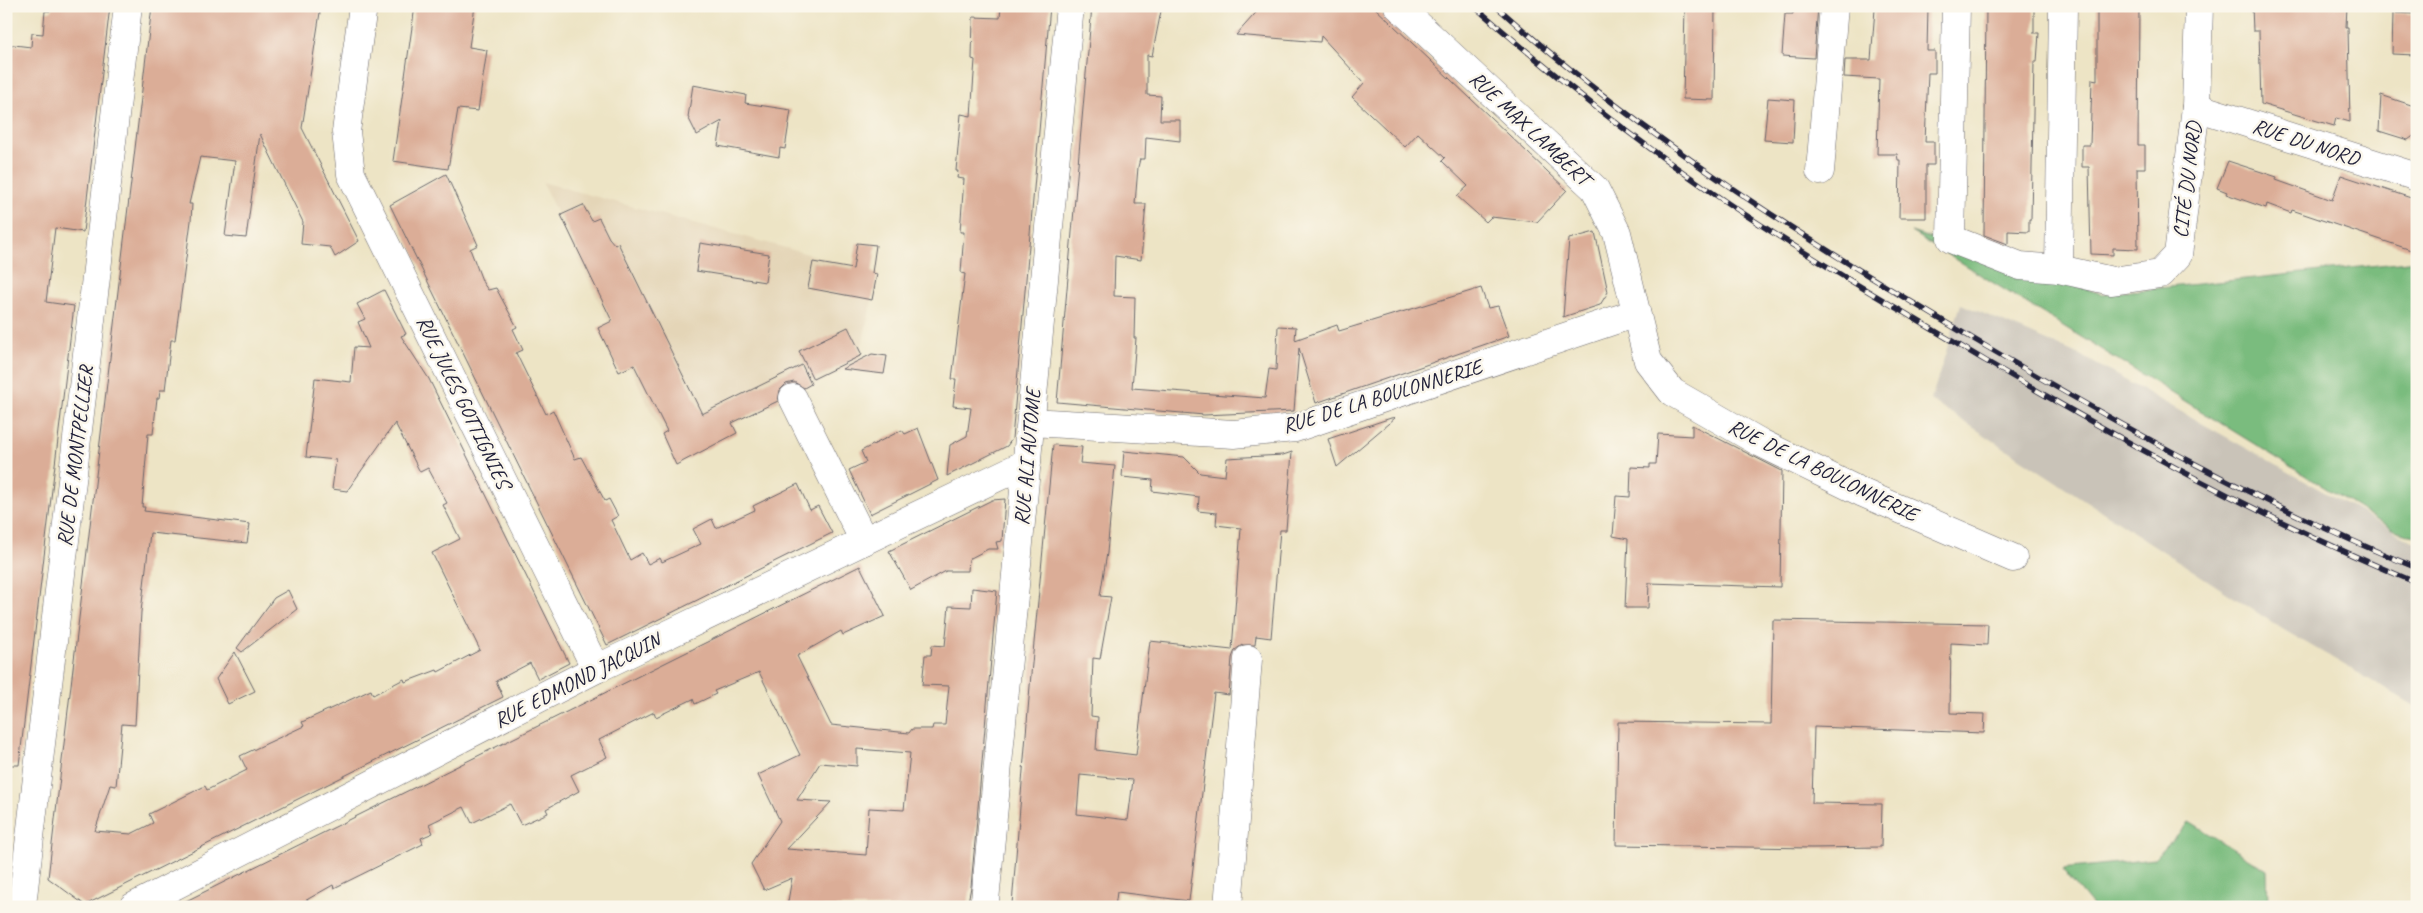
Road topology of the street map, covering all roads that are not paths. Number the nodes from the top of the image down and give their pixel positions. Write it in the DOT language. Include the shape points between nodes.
graph roads {
  1 [pos="128,6"];
  2 [pos="363,6"];
  3 [pos="1070,6"];
  4 [pos="1398,6"];
  5 [pos="1834,6"];
  6 [pos="1956,6"];
  7 [pos="2063,6"];
  8 [pos="2199,6"];
  9 [pos="2196,106"];
  10 [pos="1820,171"];
  11 [pos="2417,177"];
  12 [pos="2059,269"];
  13 [pos="1636,313"];
  14 [pos="1648,361"];
  15 [pos="792,398"];
  16 [pos="1031,422"];
  17 [pos="1027,463"];
  18 [pos="864,541"];
  19 [pos="2014,558"];
  20 [pos="1248,659"];
  21 [pos="596,669"];
  22 [pos="18,905"];
  23 [pos="133,907"];
  24 [pos="982,907"];
  25 [pos="1228,907"];
  1 -- 22 [label="street, RUE DE MONTPELLIER"];
  2 -- 21 [label="street, RUE JULES GOTTIGNIES" via="346,132 351,174"];
  3 -- 16 [label="street, RUE ALI AUTOME"];
  4 -- 13 [label="street, RUE MAX LAMBERT" via="1595,188 1616,233"];
  5 -- 10 [label="street"];
  6 -- 12 [label="street, CITÉ DU NORD" via="1951,239 2020,266"];
  7 -- 12 [label="street"];
  8 -- 9 [label="street, CITÉ DU NORD"];
  9 -- 11 [label="street, RUE DU NORD"];
  9 -- 12 [label="street, CITÉ DU NORD" via="2178,256 2160,274 2112,281"];
  13 -- 14 [label="street, RUE MAX LAMBERT"];
  13 -- 16 [label="street, RUE DE LA BOULONNERIE" via="1295,428 1234,434"];
  14 -- 19 [label="street, RUE DE LA BOULONNERIE" via="1672,392 1761,444"];
  15 -- 18 [label="street"];
  16 -- 17 [label="street, RUE ALI AUTOME"];
  17 -- 18 [label="street, RUE EDMOND JACQUIN"];
  17 -- 24 [label="street, RUE ALI AUTOME"];
  18 -- 21 [label="street, RUE EDMOND JACQUIN"];
  20 -- 25 [label="street"];
  21 -- 23 [label="street, RUE EDMOND JACQUIN"];
}
